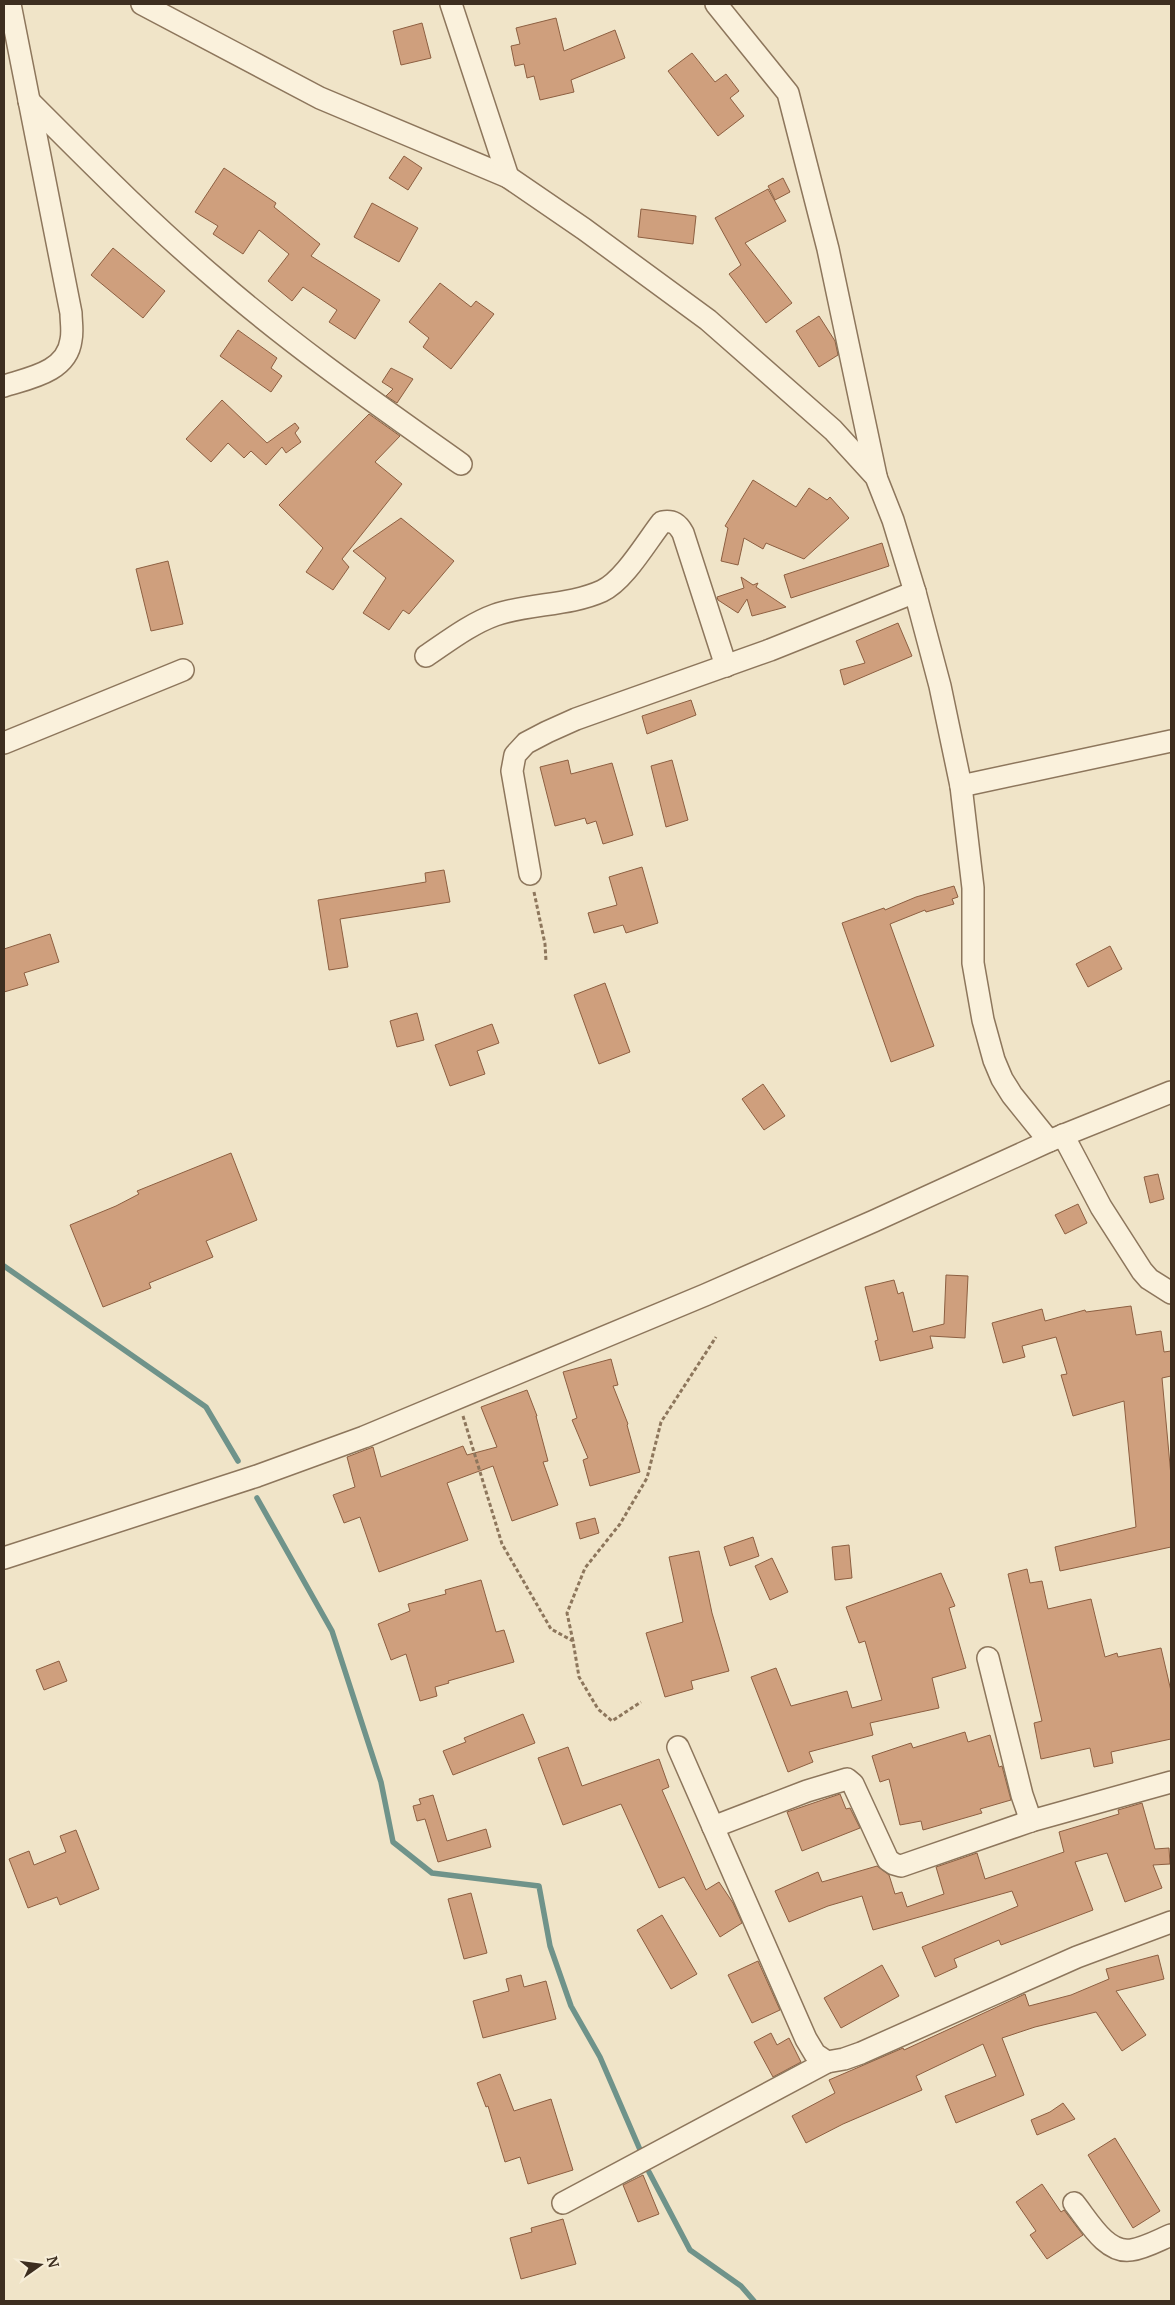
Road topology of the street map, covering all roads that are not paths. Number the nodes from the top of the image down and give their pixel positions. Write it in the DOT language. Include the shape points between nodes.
graph roads {
  1 [pos="10,4"];
  2 [pos="142,4"];
  3 [pos="451,4"];
  4 [pos="716,4"];
  5 [pos="29,101"];
  6 [pos="508,177"];
  7 [pos="4,386"];
  8 [pos="461,464"];
  9 [pos="876,477"];
  10 [pos="915,592"];
  11 [pos="426,656"];
  12 [pos="726,666"];
  13 [pos="183,670"];
  14 [pos="1171,741"];
  15 [pos="4,743"];
  16 [pos="961,786"];
  17 [pos="530,874"];
  18 [pos="1171,1092"];
  19 [pos="1056,1138"];
  20 [pos="1171,1293"];
  21 [pos="4,1558"];
  22 [pos="988,1658"];
  23 [pos="678,1747"];
  24 [pos="1171,1782"];
  25 [pos="1031,1821"];
  26 [pos="713,1827"];
  27 [pos="1171,1922"];
  28 [pos="827,2062"];
  29 [pos="563,2203"];
  30 [pos="1074,2203"];
  31 [pos="1171,2235"];
  1 -- 5 [label="street"];
  2 -- 6 [label="street" via="320,98"];
  3 -- 6 [label="street"];
  4 -- 9 [label="street" via="788,94 828,249"];
  5 -- 7 [label="street" via="71,312 71,342 63,361 42,374"];
  5 -- 8 [label="street" via="140,212 216,280 349,385"];
  6 -- 9 [label="street" via="708,320 833,430"];
  9 -- 10 [label="street"];
  10 -- 12 [label="street"];
  10 -- 16 [label="street" via="940,686"];
  11 -- 12 [label="street" via="495,615 603,590 618,578 662,522 670,521 683,533"];
  12 -- 17 [label="street" via="576,719 526,743 515,755 512,771"];
  13 -- 15 [label="street"];
  14 -- 16 [label="street"];
  16 -- 19 [label="street" via="973,888 973,963 983,1020 1002,1079 1012,1095"];
  18 -- 19 [label="street"];
  19 -- 20 [label="street" via="1142,1272"];
  19 -- 21 [label="street" via="789,1258 457,1399 309,1458"];
  22 -- 25 [label="street"];
  23 -- 26 [label="street"];
  24 -- 25 [label="street"];
  25 -- 26 [label="street" via="901,1866 888,1860 853,1784 847,1779"];
  26 -- 28 [label="street" via="806,2039 814,2054"];
  27 -- 28 [label="street" via="1077,1957 861,2053"];
  28 -- 29 [label="street"];
  30 -- 31 [label="street" via="1115,2249 1131,2250"];
}
